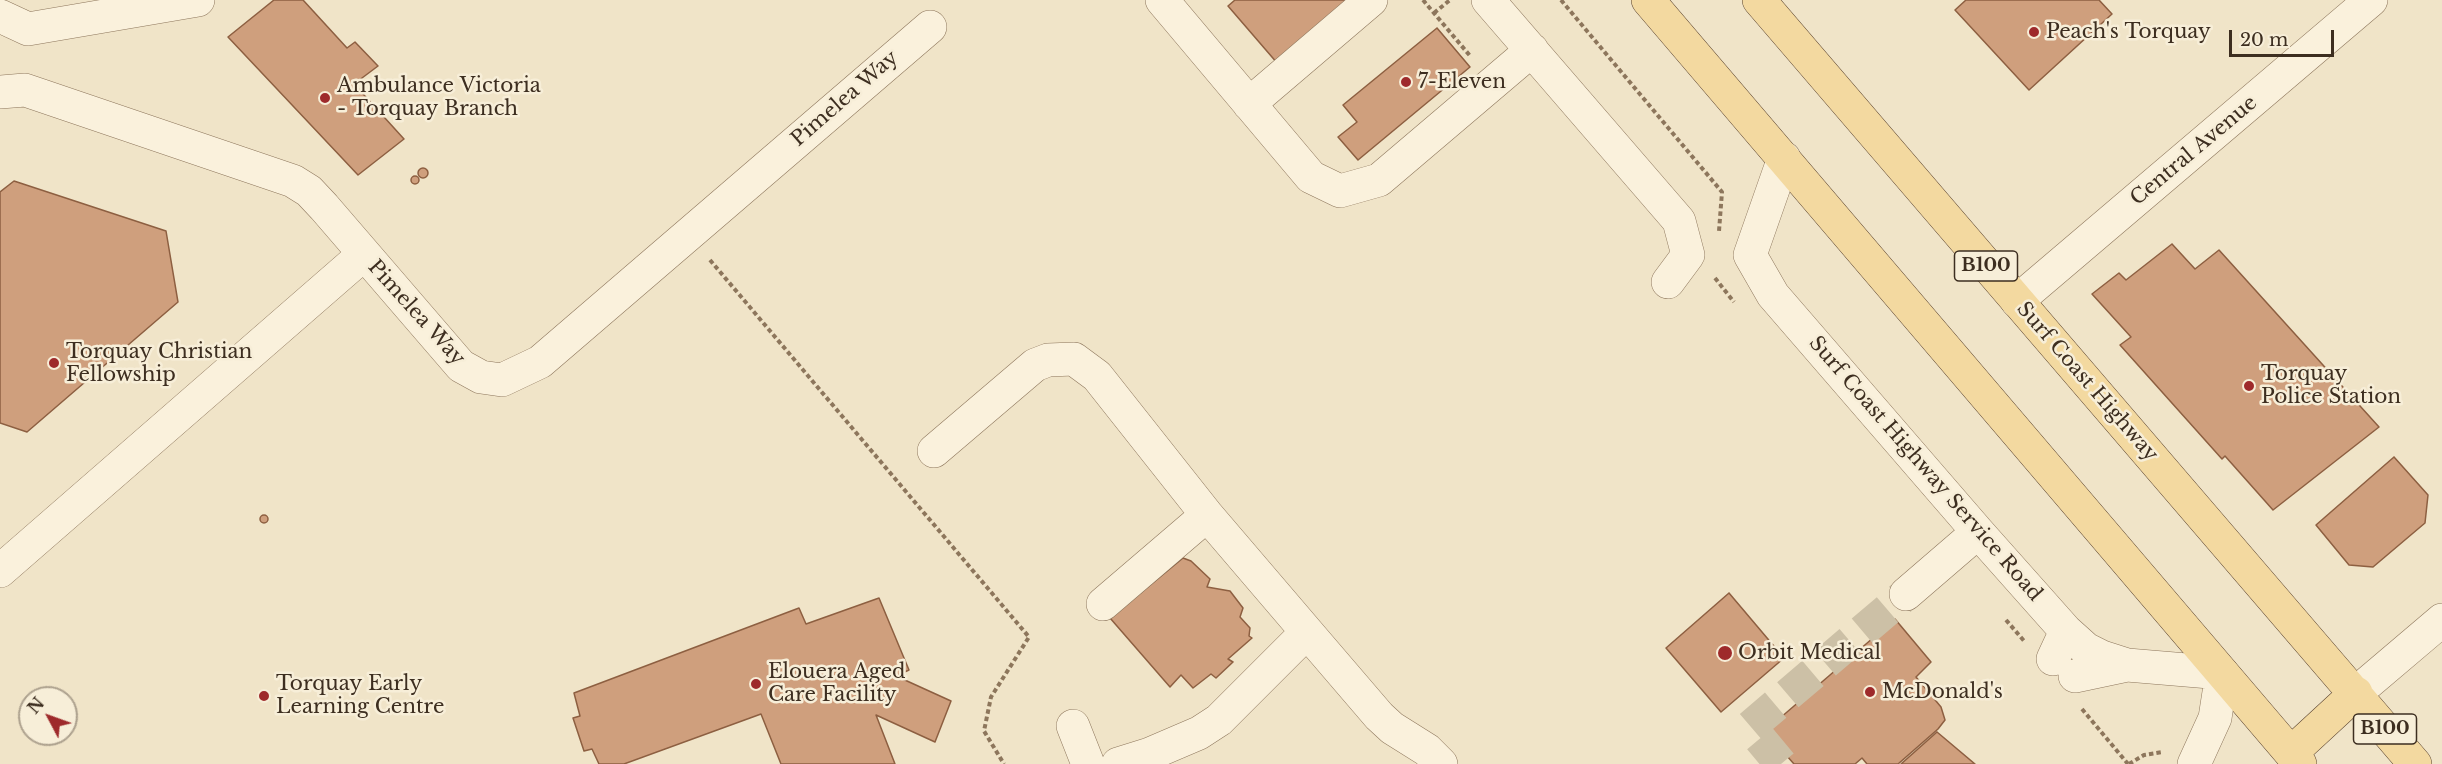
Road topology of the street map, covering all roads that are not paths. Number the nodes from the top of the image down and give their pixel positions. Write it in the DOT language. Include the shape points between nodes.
graph roads {
  1 [pos="198,0"];
  2 [pos="1371,0"];
  3 [pos="1488,0"];
  4 [pos="1648,0"];
  5 [pos="1759,0"];
  6 [pos="2372,0"];
  7 [pos="1172,4"];
  8 [pos="0,16"];
  9 [pos="930,27"];
  10 [pos="1532,50"];
  11 [pos="0,92"];
  12 [pos="1249,104"];
  13 [pos="1784,158"];
  14 [pos="363,255"];
  15 [pos="1668,282"];
  16 [pos="2017,301"];
  17 [pos="934,451"];
  18 [pos="1207,515"];
  19 [pos="1978,532"];
  20 [pos="0,571"];
  21 [pos="1906,594"];
  22 [pos="1103,604"];
  23 [pos="2442,620"];
  24 [pos="1307,632"];
  25 [pos="2065,655"];
  26 [pos="2127,665"];
  27 [pos="2222,673"];
  28 [pos="2356,693"];
  29 [pos="1073,726"];
  30 [pos="2290,760"];
  31 [pos="1088,764"];
  32 [pos="1118,764"];
  33 [pos="1441,764"];
  34 [pos="2194,764"];
  35 [pos="2415,764"];
  1 -- 8 [label="street" via="27,29"];
  2 -- 12 [label="street"];
  3 -- 10 [label="street"];
  4 -- 13 [label="main road"];
  5 -- 16 [label="main road, Surf Coast Highway / B100"];
  6 -- 16 [label="street, Central Avenue"];
  7 -- 12 [label="street"];
  9 -- 14 [label="street, Pimelea Way" via="540,362 502,380 481,377 461,366"];
  10 -- 12 [label="street" via="1379,180 1340,192 1311,177"];
  10 -- 15 [label="street" via="1679,221 1688,255"];
  11 -- 14 [label="street, Pimelea Way" via="25,90 293,181 309,191"];
  13 -- 19 [label="street, Surf Coast Highway Service Road" via="1749,255 1773,295"];
  13 -- 27 [label="main road"];
  14 -- 20 [label="street"];
  16 -- 28 [label="main road, Surf Coast Highway / B100"];
  17 -- 18 [label="street" via="1035,365 1074,359 1097,376"];
  18 -- 22 [label="street"];
  18 -- 24 [label="street"];
  19 -- 21 [label="street"];
  19 -- 25 [label="street, Surf Coast Highway Service Road"];
  23 -- 28 [label="street"];
  24 -- 32 [label="street" via="1219,720 1160,750"];
  24 -- 33 [label="street" via="1379,716"];
  25 -- 26 [label="street"];
  25 -- 26 [label="street, Surf Coast Highway Service Road" via="2086,649"];
  26 -- 27 [label="street, Surf Coast Highway Service Road"];
  27 -- 30 [label="main road"];
  27 -- 34 [label="street" via="2215,718"];
  28 -- 30 [label="main road"];
  28 -- 35 [label="main road, Surf Coast Highway / B100"];
  29 -- 31 [label="street"];
}
